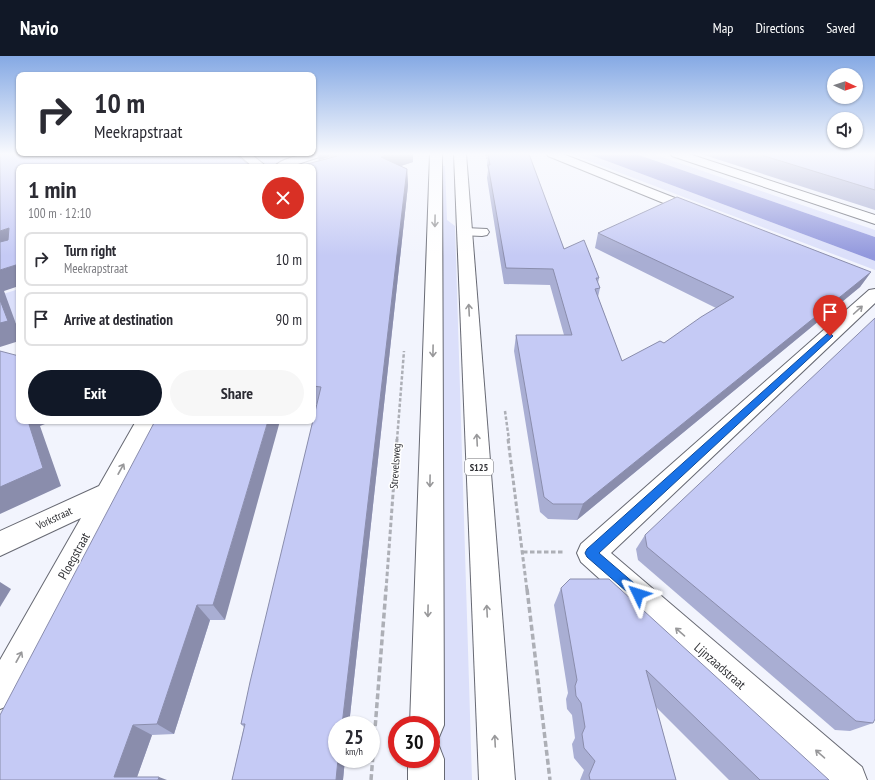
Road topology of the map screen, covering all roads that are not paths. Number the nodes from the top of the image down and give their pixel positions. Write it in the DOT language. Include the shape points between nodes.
graph roads {
  1 [pos="435,188"];
  2 [pos="472,188"];
  3 [pos="638,188"];
  4 [pos="778,188"];
  5 [pos="710,216"];
  6 [pos="875,220"];
  7 [pos="875,294"];
  8 [pos="145,424"];
  9 [pos="108,493"];
  10 [pos="0,544"];
  11 [pos="0,692"];
  12 [pos="426,716"];
  13 [pos="426,768"];
  14 [pos="426,780"];
  15 [pos="497,780"];
  16 [pos="849,780"];
  1 -- 12 [label="street, one-way"];
  15 -- 2 [label="street, S125, one-way"];
  3 -- 5 [label="street"];
  4 -- 6 [label="street"];
  16 -- 7 [label="street, Lijnzaadstraat, one-way" via="591,553"];
  9 -- 8 [label="street, Ploegstraat, one-way"];
  9 -- 10 [label="street, Vorkstraat"];
  11 -- 9 [label="street, Ploegstraat, one-way"];
  13 -- 14 [label="street"];
}
